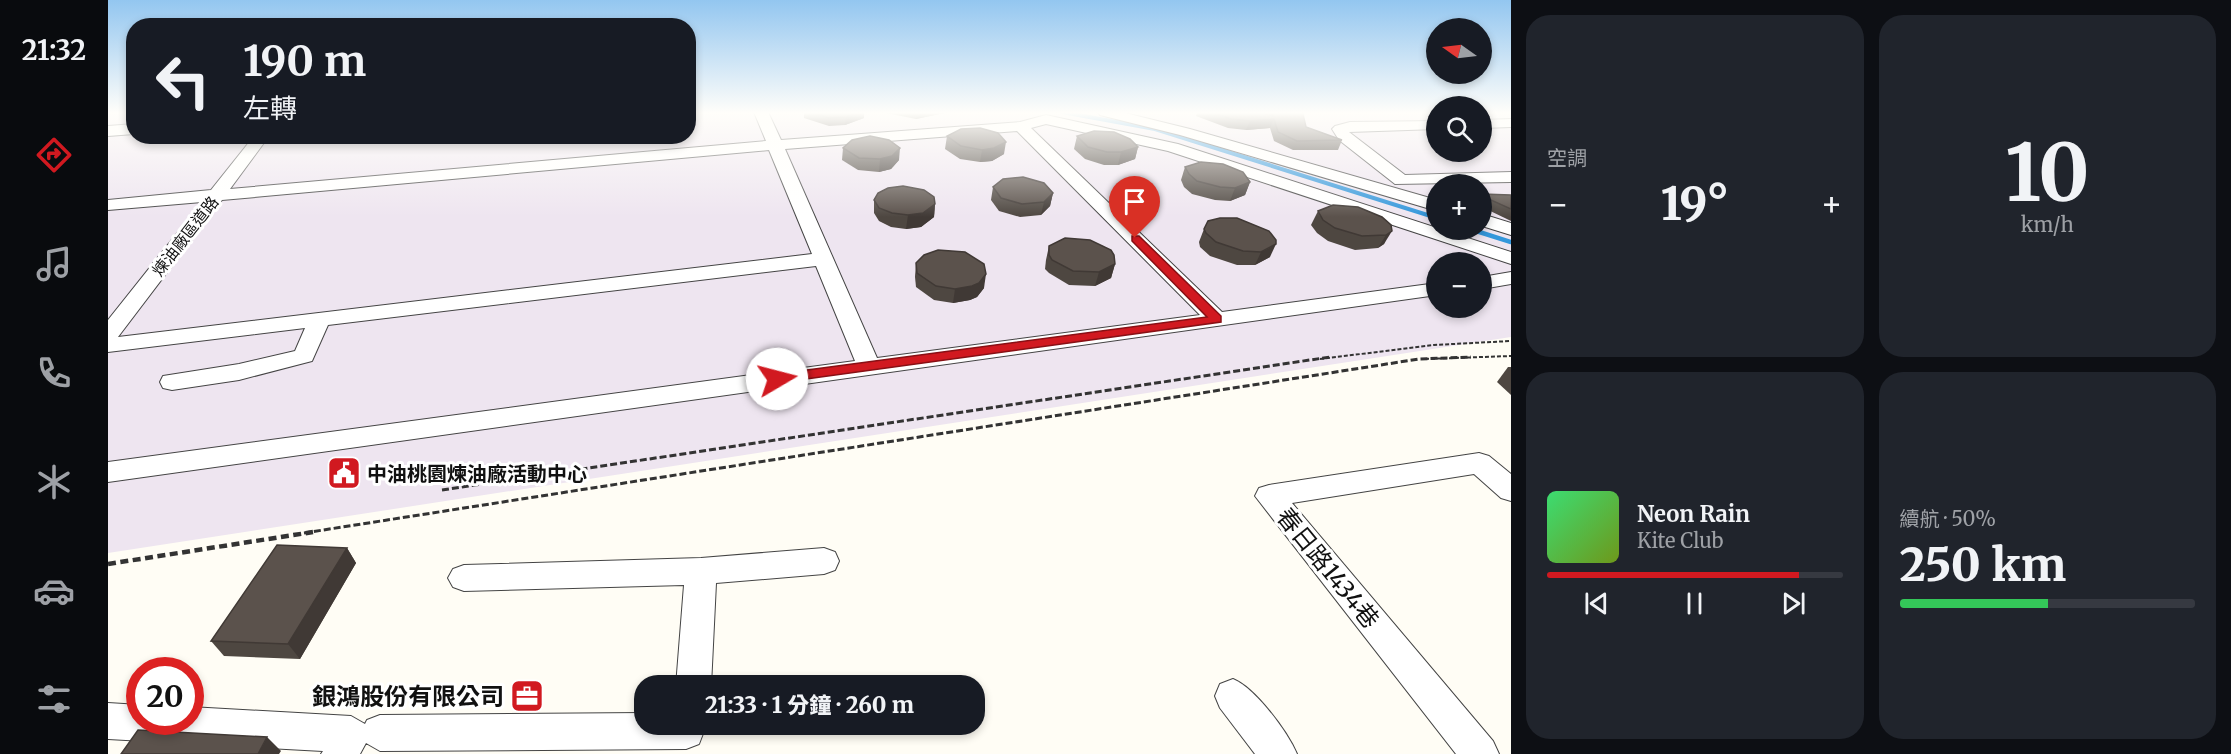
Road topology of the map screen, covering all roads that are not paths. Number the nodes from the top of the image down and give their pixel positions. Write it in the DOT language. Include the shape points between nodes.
graph roads {
  1 [pos="253,147"];
  2 [pos="749,147"];
  3 [pos="774,147"];
  4 [pos="1043,147"];
  5 [pos="1174,147"];
  6 [pos="1237,147"];
  7 [pos="1358,147"];
  8 [pos="1511,177"];
  9 [pos="217,195"];
  10 [pos="1426,203"];
  11 [pos="108,205"];
  12 [pos="1492,223"];
  13 [pos="1511,229"];
  14 [pos="1511,258"];
  15 [pos="823,259"];
  16 [pos="1511,278"];
  17 [pos="1492,281"];
  18 [pos="1426,290"];
  19 [pos="320,319"];
  20 [pos="1217,319"];
  21 [pos="108,335"];
  22 [pos="108,345"];
  23 [pos="869,366"];
  24 [pos="172,382"];
  25 [pos="108,472"];
  26 [pos="1511,490"];
  27 [pos="824,561"];
  28 [pos="701,572"];
  29 [pos="464,578"];
  30 [pos="694,675"];
  31 [pos="1233,696"];
  32 [pos="108,721"];
  33 [pos="380,733"];
  34 [pos="685,737"];
  35 [pos="340,754"];
  36 [pos="1278,754"];
  37 [pos="1480,754"];
  1 -- 9 [label="street, 煉油廠區道路"];
  2 -- 9 [label="street"];
  3 -- 15 [label="street"];
  4 -- 20 [label="street"];
  5 -- 14 [label="street"];
  6 -- 10 [label="street"];
  7 -- 8 [label="street" via="1401,180"];
  9 -- 11 [label="street"];
  9 -- 21 [label="street, 煉油廠區道路"];
  12 -- 13 [label="street"];
  15 -- 19 [label="street"];
  15 -- 23 [label="street"];
  16 -- 17 [label="street"];
  18 -- 20 [label="street"];
  19 -- 22 [label="street"];
  19 -- 24 [label="street" via="304,356 239,372"];
  20 -- 23 [label="street"];
  23 -- 25 [label="street"];
  26 -- 37 [label="street, 春日路1434巷" via="1479,463 1269,496"];
  27 -- 28 [label="street"];
  28 -- 29 [label="street"];
  28 -- 30 [label="street"];
  31 -- 36 [label="street"];
  32 -- 35 [label="street" via="351,734"];
  33 -- 34 [label="street"];
}
